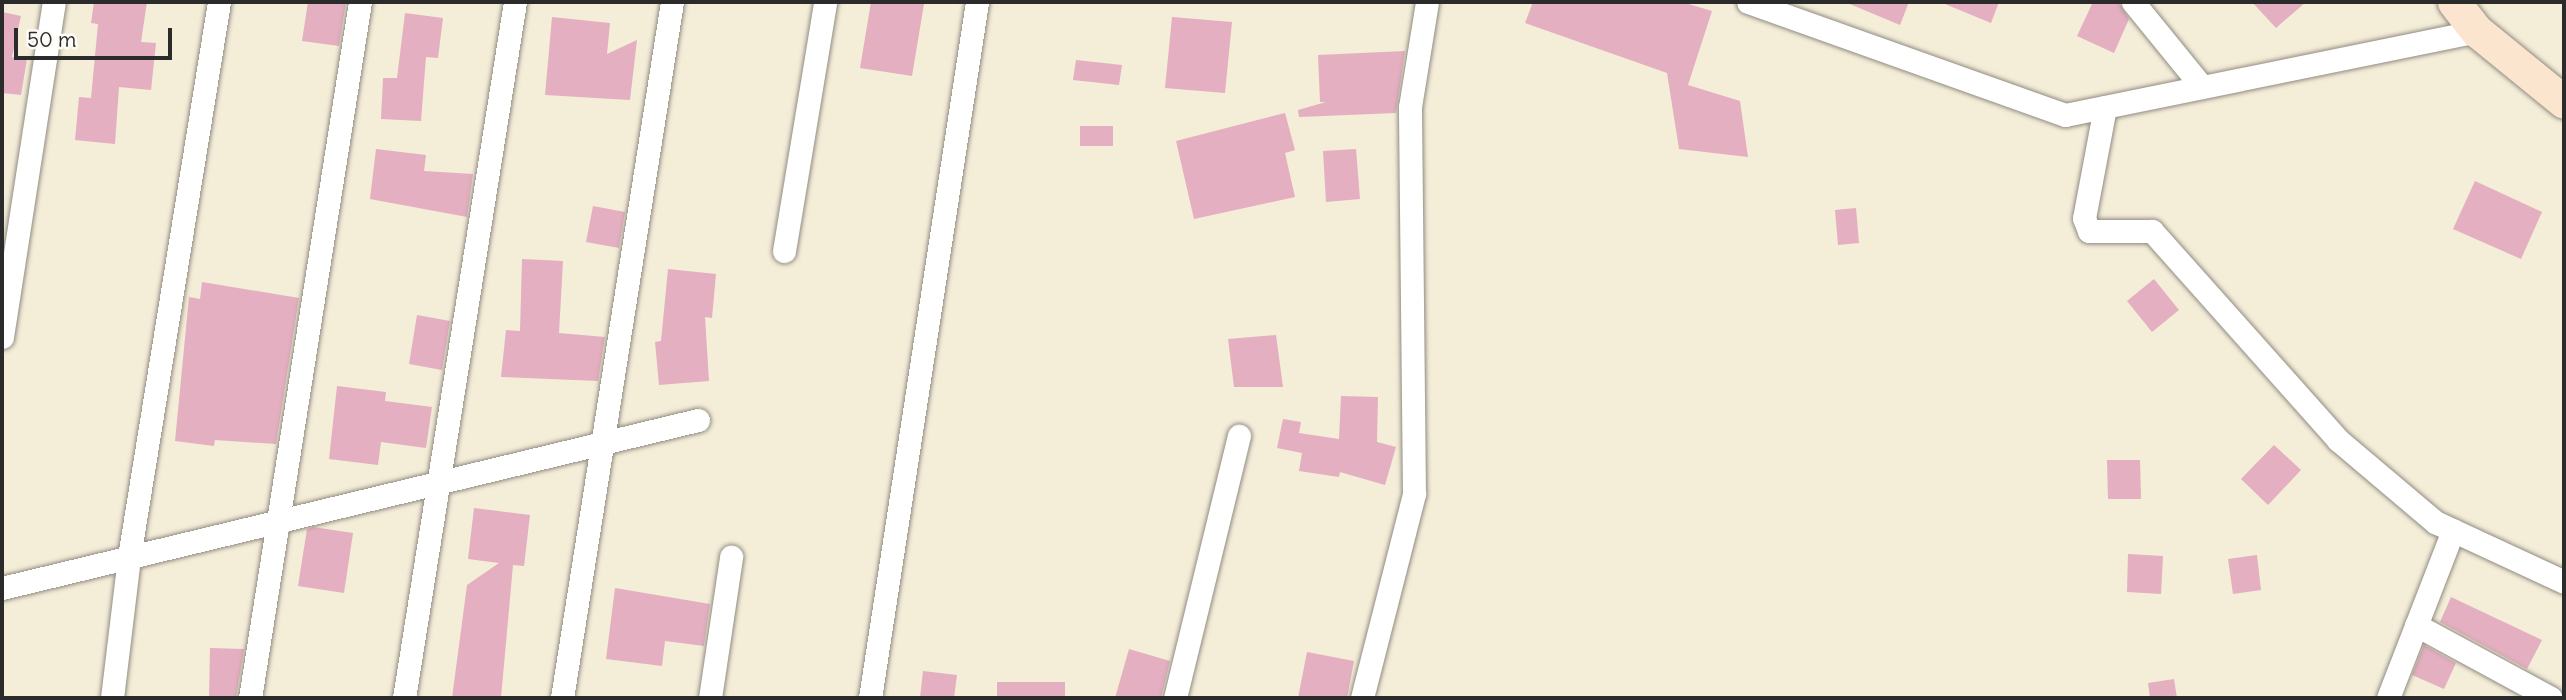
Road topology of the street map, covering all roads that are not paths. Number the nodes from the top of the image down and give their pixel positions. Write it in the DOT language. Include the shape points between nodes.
graph roads {
  1 [pos="54,2"];
  2 [pos="219,2"];
  3 [pos="360,2"];
  4 [pos="515,2"];
  5 [pos="673,2"];
  6 [pos="825,2"];
  7 [pos="977,2"];
  8 [pos="1427,2"];
  9 [pos="1748,2"];
  10 [pos="2133,2"];
  11 [pos="2454,2"];
  12 [pos="2477,31"];
  13 [pos="2202,87"];
  14 [pos="2564,102"];
  15 [pos="2105,107"];
  16 [pos="784,251"];
  17 [pos="2,337"];
  18 [pos="698,420"];
  19 [pos="1239,436"];
  20 [pos="603,443"];
  21 [pos="438,484"];
  22 [pos="277,522"];
  23 [pos="2453,530"];
  24 [pos="129,557"];
  25 [pos="731,557"];
  26 [pos="2564,582"];
  27 [pos="2,588"];
  28 [pos="2416,625"];
  29 [pos="112,698"];
  30 [pos="250,698"];
  31 [pos="404,698"];
  32 [pos="562,698"];
  33 [pos="710,698"];
  34 [pos="870,698"];
  35 [pos="1175,698"];
  36 [pos="1362,698"];
  37 [pos="2388,698"];
  38 [pos="2551,698"];
  1 -- 17 [label="street"];
  2 -- 24 [label="street"];
  3 -- 22 [label="street"];
  4 -- 21 [label="street"];
  5 -- 20 [label="street"];
  6 -- 16 [label="street"];
  7 -- 34 [label="street"];
  8 -- 36 [label="street" via="1410,107 1414,494"];
  9 -- 15 [label="street" via="2065,115"];
  10 -- 13 [label="street"];
  11 -- 12 [label="street"];
  12 -- 13 [label="street"];
  12 -- 14 [label="street"];
  13 -- 15 [label="street"];
  15 -- 23 [label="street" via="2084,219 2089,231 2152,231 2338,440 2435,522"];
  18 -- 20 [label="street"];
  19 -- 35 [label="street"];
  20 -- 21 [label="street"];
  20 -- 32 [label="street"];
  21 -- 22 [label="street"];
  21 -- 31 [label="street"];
  22 -- 24 [label="street"];
  22 -- 30 [label="street"];
  23 -- 26 [label="street"];
  23 -- 28 [label="street"];
  24 -- 27 [label="street"];
  24 -- 29 [label="street"];
  25 -- 33 [label="street"];
  28 -- 37 [label="street"];
  28 -- 38 [label="street"];
}
